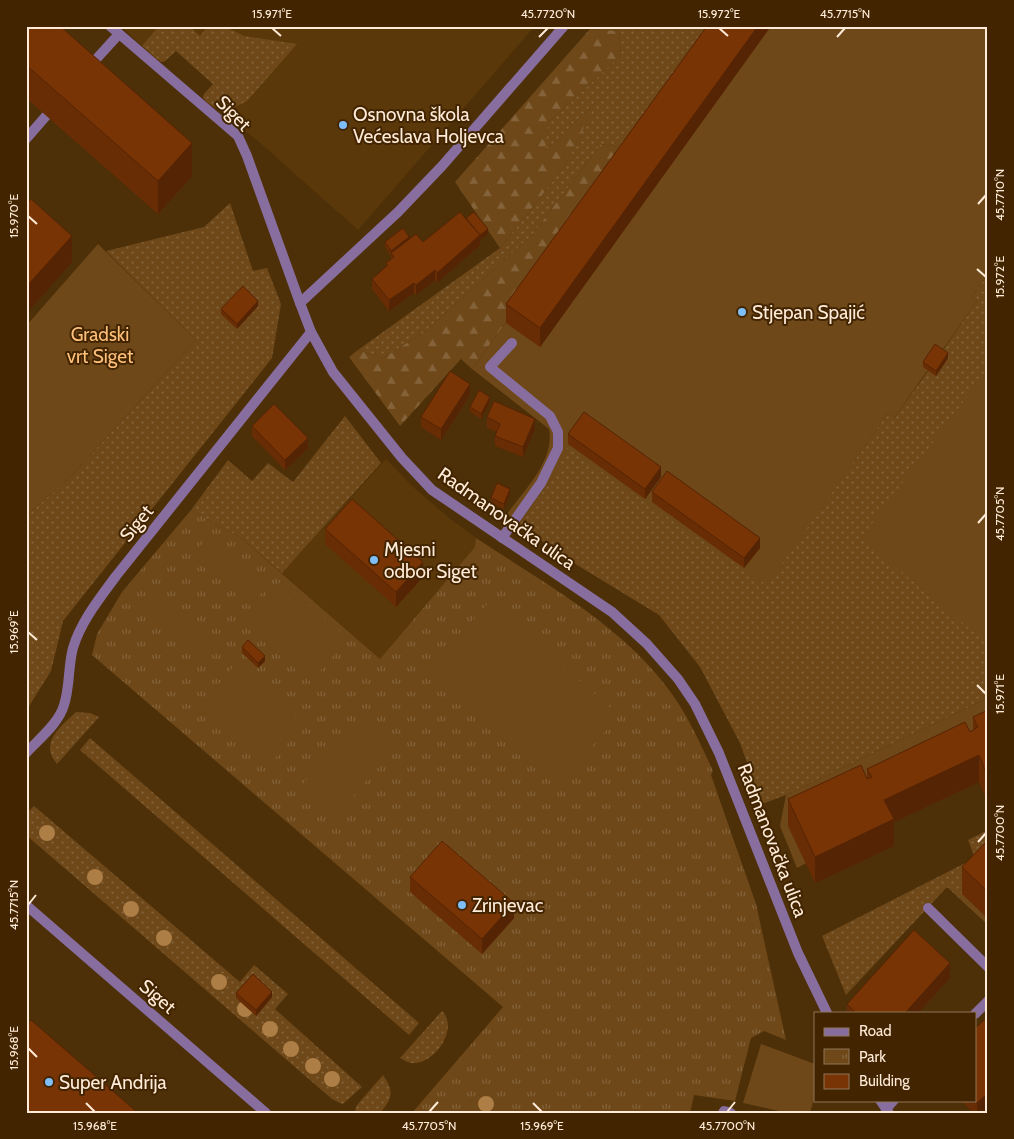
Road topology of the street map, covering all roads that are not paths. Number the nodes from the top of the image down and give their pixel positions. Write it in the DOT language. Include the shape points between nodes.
graph roads {
  1 [pos="110,26"];
  2 [pos="564,26"];
  3 [pos="119,34"];
  4 [pos="79,77"];
  5 [pos="46,116"];
  6 [pos="26,139"];
  7 [pos="300,303"];
  8 [pos="311,332"];
  9 [pos="512,343"];
  10 [pos="502,538"];
  11 [pos="26,753"];
  12 [pos="26,905"];
  13 [pos="928,908"];
  14 [pos="988,967"];
  15 [pos="988,1001"];
  16 [pos="827,1012"];
  17 [pos="976,1013"];
  18 [pos="266,1113"];
  19 [pos="724,1113"];
  20 [pos="731,1113"];
  1 -- 3 [label="street, Siget"];
  2 -- 7 [label="street" via="442,166 398,212"];
  3 -- 4 [label="street"];
  3 -- 7 [label="street, Siget" via="238,136"];
  5 -- 6 [label="street"];
  7 -- 8 [label="street, Radmanovačka ulica"];
  8 -- 10 [label="street, Radmanovačka ulica" via="333,372 402,458 432,490"];
  8 -- 11 [label="street, Siget" via="92,610 73,649 64,706 57,720"];
  9 -- 10 [label="street" via="490,367 550,416 558,432 558,448 541,483"];
  10 -- 16 [label="street, Radmanovačka ulica" via="612,612 678,679 720,753 798,953"];
  12 -- 18 [label="street, Siget"];
  13 -- 14 [label="street"];
  15 -- 17 [label="street"];
  19 -- 20 [label="street"];
}
